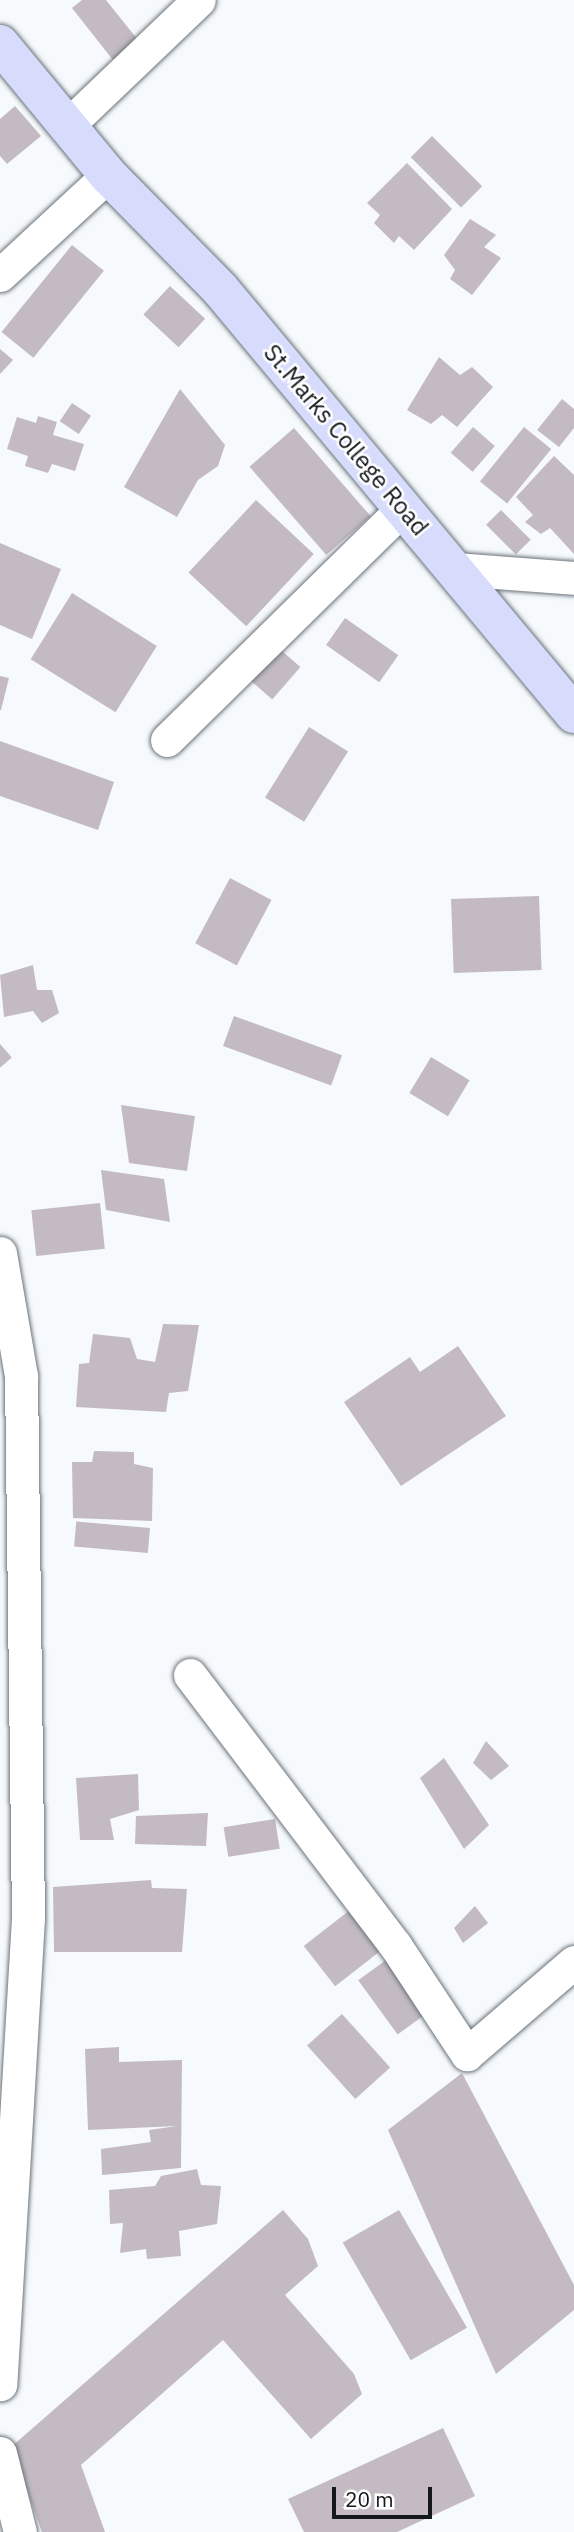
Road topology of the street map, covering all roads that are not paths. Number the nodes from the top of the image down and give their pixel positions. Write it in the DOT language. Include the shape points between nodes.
graph roads {
  1 [pos="199,0"];
  2 [pos="0,44"];
  3 [pos="67,126"];
  4 [pos="108,175"];
  5 [pos="0,275"];
  6 [pos="403,508"];
  7 [pos="455,569"];
  8 [pos="574,578"];
  9 [pos="574,713"];
  10 [pos="167,740"];
  11 [pos="0,1254"];
  12 [pos="190,1675"];
  13 [pos="574,1962"];
  14 [pos="5,2219"];
  15 [pos="0,2384"];
  16 [pos="0,2453"];
  17 [pos="20,2532"];
  1 -- 3 [label="street"];
  2 -- 3 [label="main road, St.Marks College Road"];
  3 -- 4 [label="main road, St.Marks College Road"];
  4 -- 5 [label="street"];
  4 -- 6 [label="main road, St.Marks College Road" via="219,289"];
  6 -- 7 [label="main road, St.Marks College Road"];
  6 -- 10 [label="street"];
  7 -- 8 [label="street"];
  7 -- 9 [label="main road, St.Marks College Road"];
  11 -- 14 [label="street" via="22,1376 28,1918"];
  12 -- 13 [label="street" via="395,1945 467,2054"];
  14 -- 15 [label="street"];
  16 -- 17 [label="street"];
}
